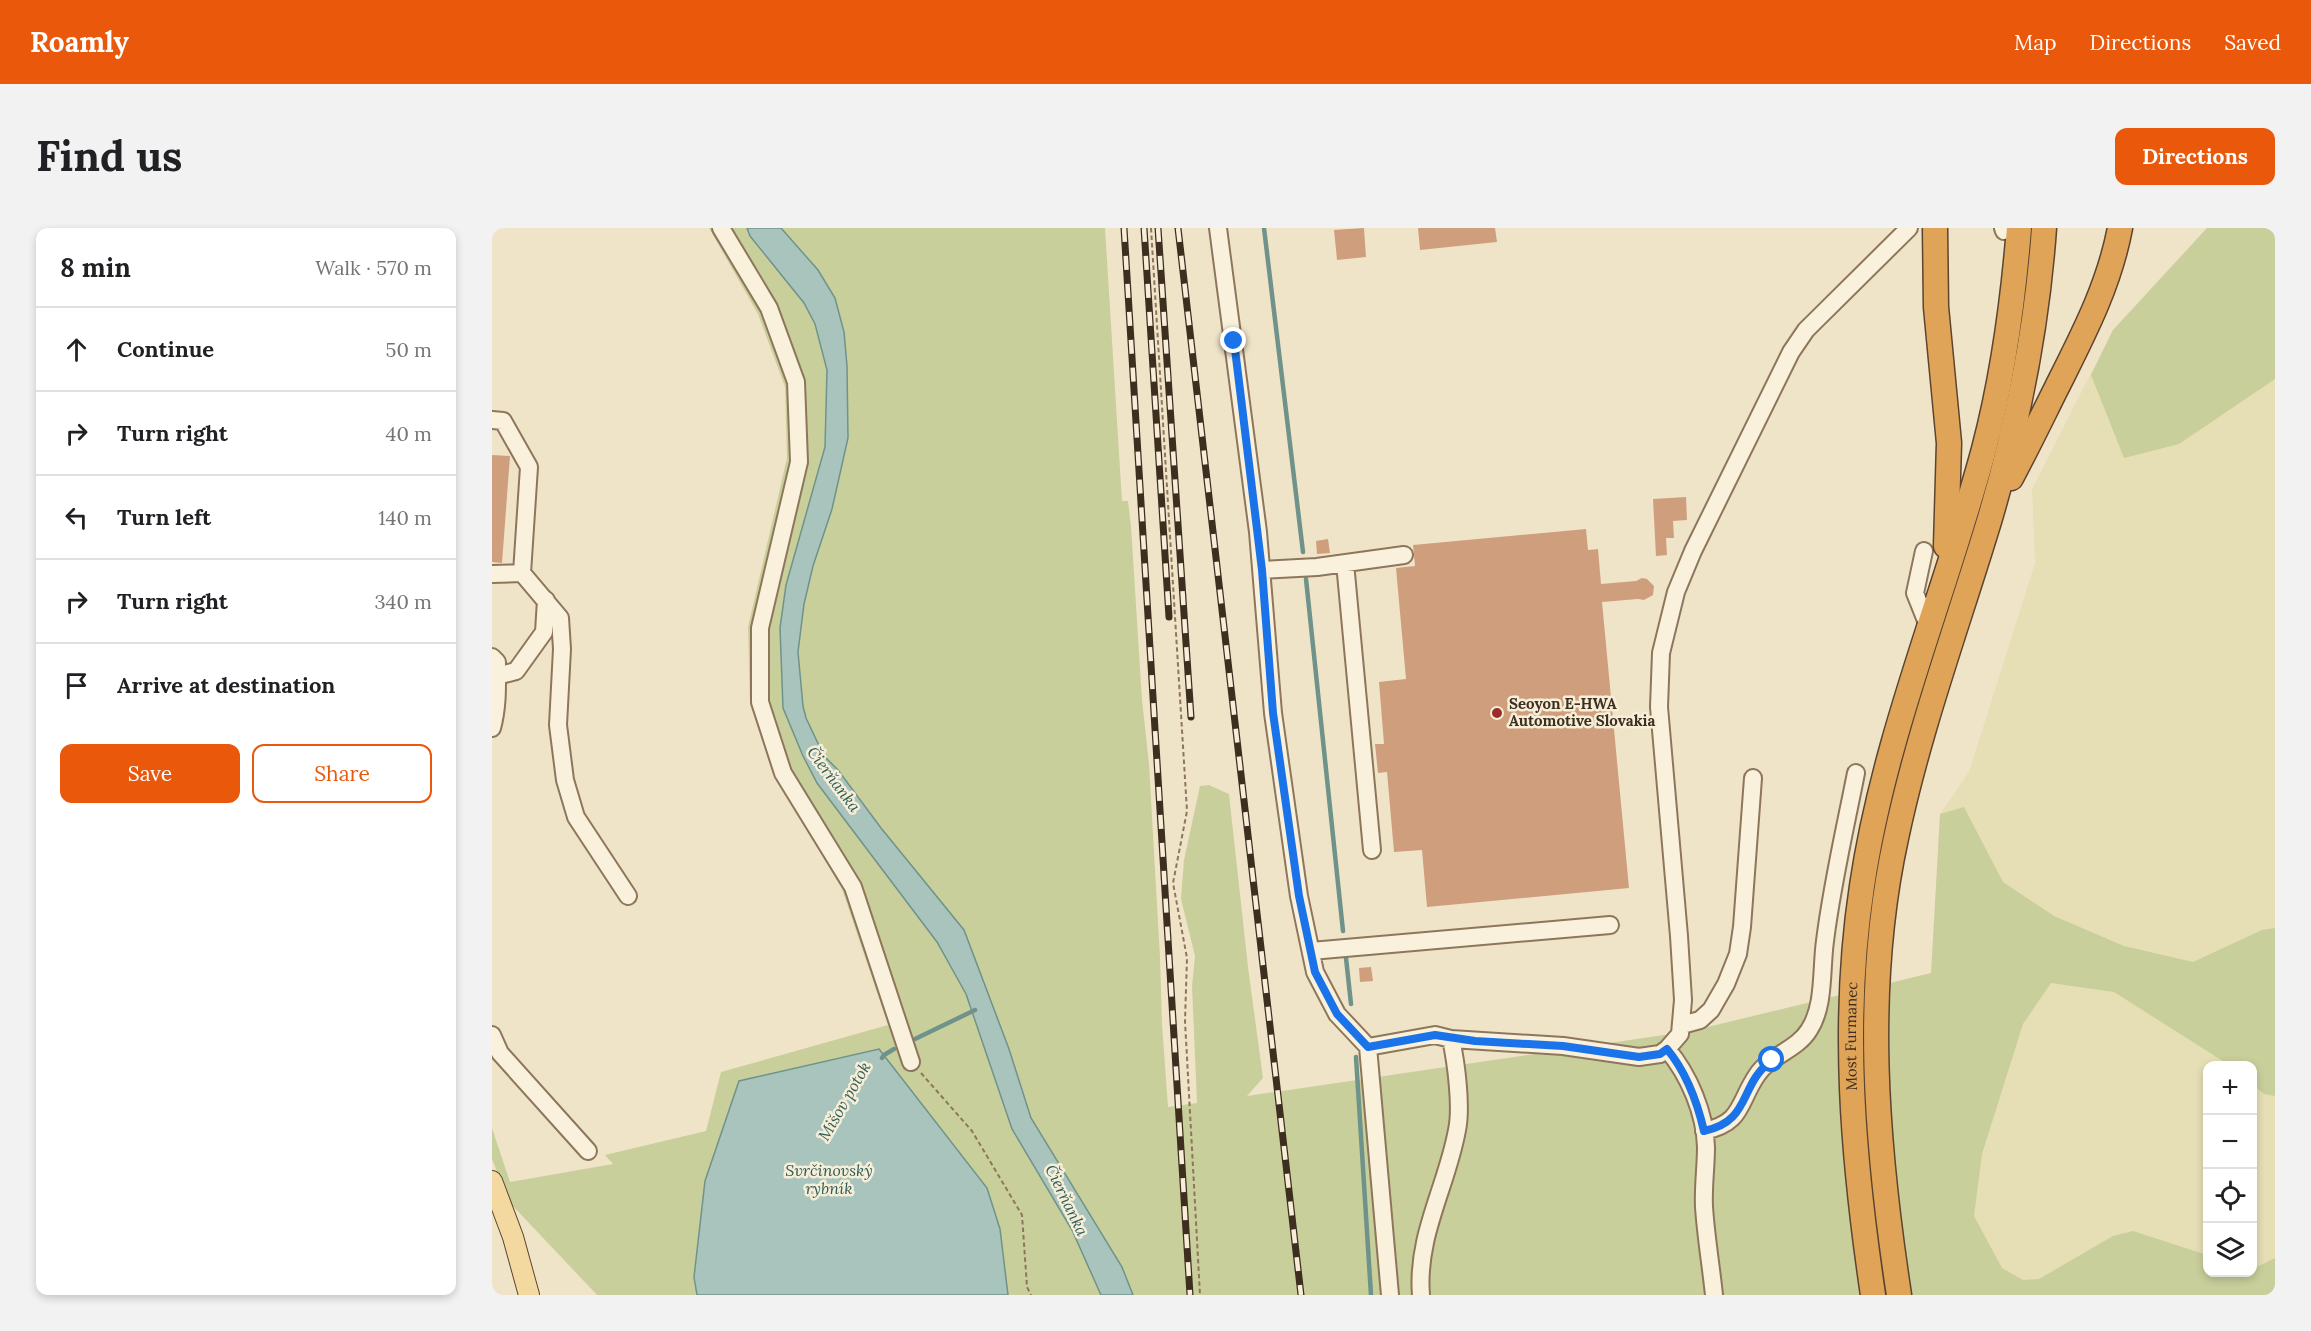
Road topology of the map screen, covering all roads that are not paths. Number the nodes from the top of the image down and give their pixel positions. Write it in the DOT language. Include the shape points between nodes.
graph roads {
  1 [pos="722,228"];
  2 [pos="1218,228"];
  3 [pos="1909,228"];
  4 [pos="1935,228"];
  5 [pos="2044,228"];
  6 [pos="2120,228"];
  7 [pos="2009,229"];
  8 [pos="492,420"];
  9 [pos="1990,517"];
  10 [pos="1924,551"];
  11 [pos="1404,555"];
  12 [pos="1345,563"];
  13 [pos="1262,570"];
  14 [pos="522,573"];
  15 [pos="492,574"];
  16 [pos="1944,584"];
  17 [pos="546,600"];
  18 [pos="1929,628"];
  19 [pos="492,657"];
  20 [pos="497,676"];
  21 [pos="492,728"];
  22 [pos="1856,773"];
  23 [pos="1753,778"];
  24 [pos="1372,850"];
  25 [pos="628,896"];
  26 [pos="1610,925"];
  27 [pos="1311,951"];
  28 [pos="1682,1025"];
  29 [pos="492,1035"];
  30 [pos="1451,1039"];
  31 [pos="1368,1047"];
  32 [pos="1667,1049"];
  33 [pos="911,1062"];
  34 [pos="1704,1131"];
  35 [pos="588,1151"];
  36 [pos="492,1181"];
  37 [pos="529,1295"];
  38 [pos="1390,1295"];
  39 [pos="1421,1295"];
  40 [pos="1714,1295"];
  41 [pos="1873,1295"];
  42 [pos="1899,1295"];
  1 -- 33 [label="street" via="769,308 796,382 799,462 760,628 760,702 783,773 853,887"];
  2 -- 13 [label="street"];
  3 -- 28 [label="street" via="1806,330 1791,352 1704,526 1672,607 1659,669 1659,707 1679,936"];
  4 -- 16 [label="highway" via="1936,307 1948,442"];
  5 -- 9 [label="highway" via="2025,377"];
  6 -- 9 [label="highway" via="2112,265 2090,321"];
  7 -- 16 [label="highway" via="2005,350 1984,448"];
  8 -- 14 [label="street" via="504,421 529,467"];
  9 -- 42 [label="highway, Most Furmanec" via="1923,731 1887,889 1875,1026 1877,1102"];
  10 -- 18 [label="street" via="1915,593"];
  11 -- 12 [label="street"];
  12 -- 13 [label="street"];
  12 -- 24 [label="street"];
  13 -- 27 [label="street" via="1273,713 1299,896"];
  14 -- 15 [label="street"];
  14 -- 17 [label="street"];
  16 -- 18 [label="highway, Most Furmanec"];
  17 -- 20 [label="street" via="544,632 516,671"];
  17 -- 25 [label="street" via="560,618 558,726 568,789 576,817"];
  18 -- 41 [label="highway, Most Furmanec" via="1884,780 1862,887 1851,1024 1852,1097 1857,1174"];
  19 -- 20 [label="street" via="497,662"];
  20 -- 21 [label="street" via="497,708"];
  22 -- 34 [label="street" via="1811,1029 1794,1046 1763,1066 1732,1120"];
  23 -- 28 [label="street" via="1738,954 1711,1010 1700,1020"];
  26 -- 27 [label="street"];
  27 -- 31 [label="street" via="1315,972 1337,1014"];
  28 -- 32 [label="street" via="1680,1034"];
  29 -- 35 [label="street" via="500,1053"];
  30 -- 31 [label="street" via="1435,1035"];
  30 -- 32 [label="street" via="1563,1046 1639,1057"];
  30 -- 39 [label="street" via="1456,1064 1458,1128 1425,1239"];
  31 -- 38 [label="street"];
  32 -- 34 [label="street" via="1691,1088"];
  34 -- 40 [label="street" via="1705,1214"];
  36 -- 37 [label="main road"];
}
